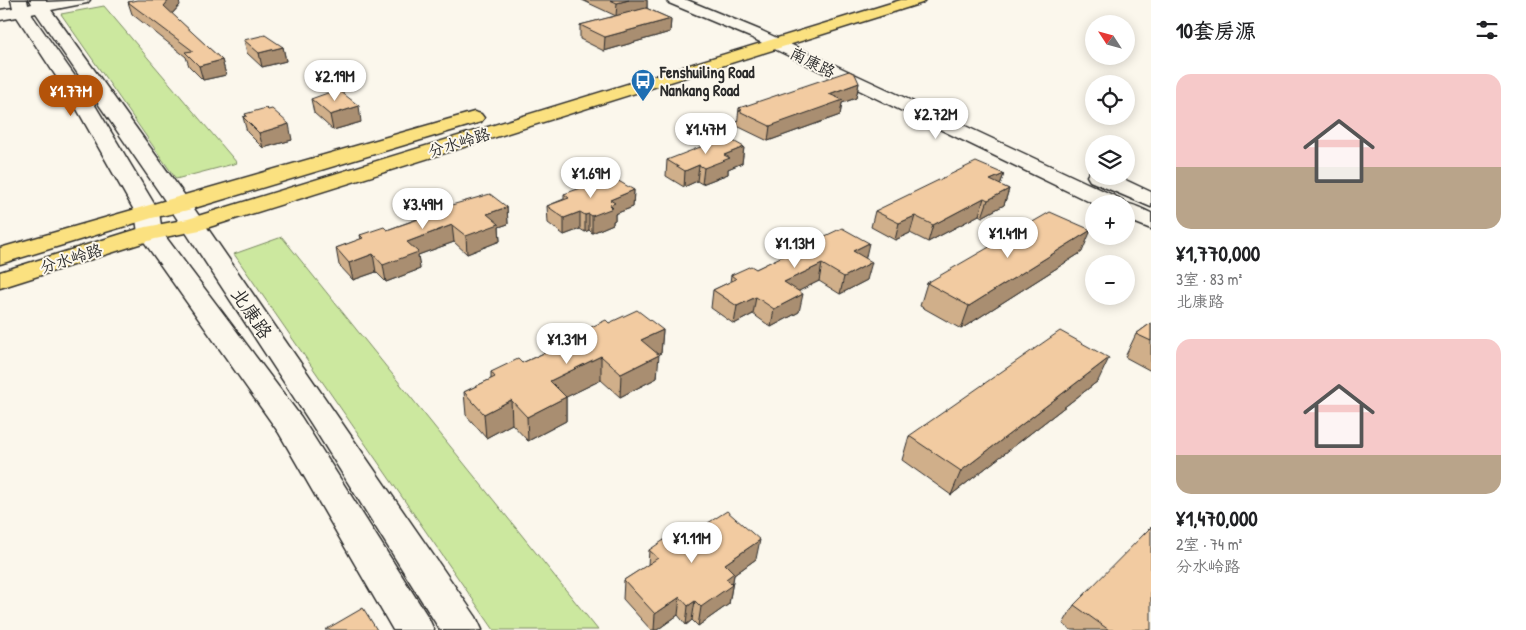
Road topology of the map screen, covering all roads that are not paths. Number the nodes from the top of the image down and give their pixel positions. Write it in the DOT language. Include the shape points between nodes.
graph roads {
  1 [pos="82,0"];
  2 [pos="674,0"];
  3 [pos="702,0"];
  4 [pos="872,0"];
  5 [pos="917,0"];
  6 [pos="30,5"];
  7 [pos="0,16"];
  8 [pos="775,37"];
  9 [pos="1085,170"];
  10 [pos="1118,185"];
  11 [pos="1095,195"];
  12 [pos="1151,200"];
  13 [pos="1135,214"];
  14 [pos="186,215"];
  15 [pos="148,222"];
  16 [pos="1151,222"];
  17 [pos="0,256"];
  18 [pos="0,280"];
  19 [pos="414,630"];
  20 [pos="462,630"];
  1 -- 6 [label="main road"];
  2 -- 8 [label="main road, 南康路"];
  3 -- 8 [label="main road, 南康路"];
  4 -- 8 [label="main road, 分水岭路"];
  5 -- 8 [label="main road, 分水岭路"];
  6 -- 7 [label="main road"];
  6 -- 14 [label="main road, 北康路"];
  6 -- 15 [label="main road, 北康路"];
  8 -- 9 [label="main road, 南康路"];
  8 -- 11 [label="main road, 南康路"];
  8 -- 14 [label="main road, 分水岭路"];
  10 -- 12 [label="main road"];
  13 -- 16 [label="main road"];
  14 -- 15 [label="main road, 分水岭路"];
  14 -- 20 [label="main road, 北康路"];
  15 -- 17 [label="main road, 分水岭路"];
  15 -- 18 [label="main road, 分水岭路"];
  15 -- 19 [label="main road, 北康路" via="290,424"];
}
